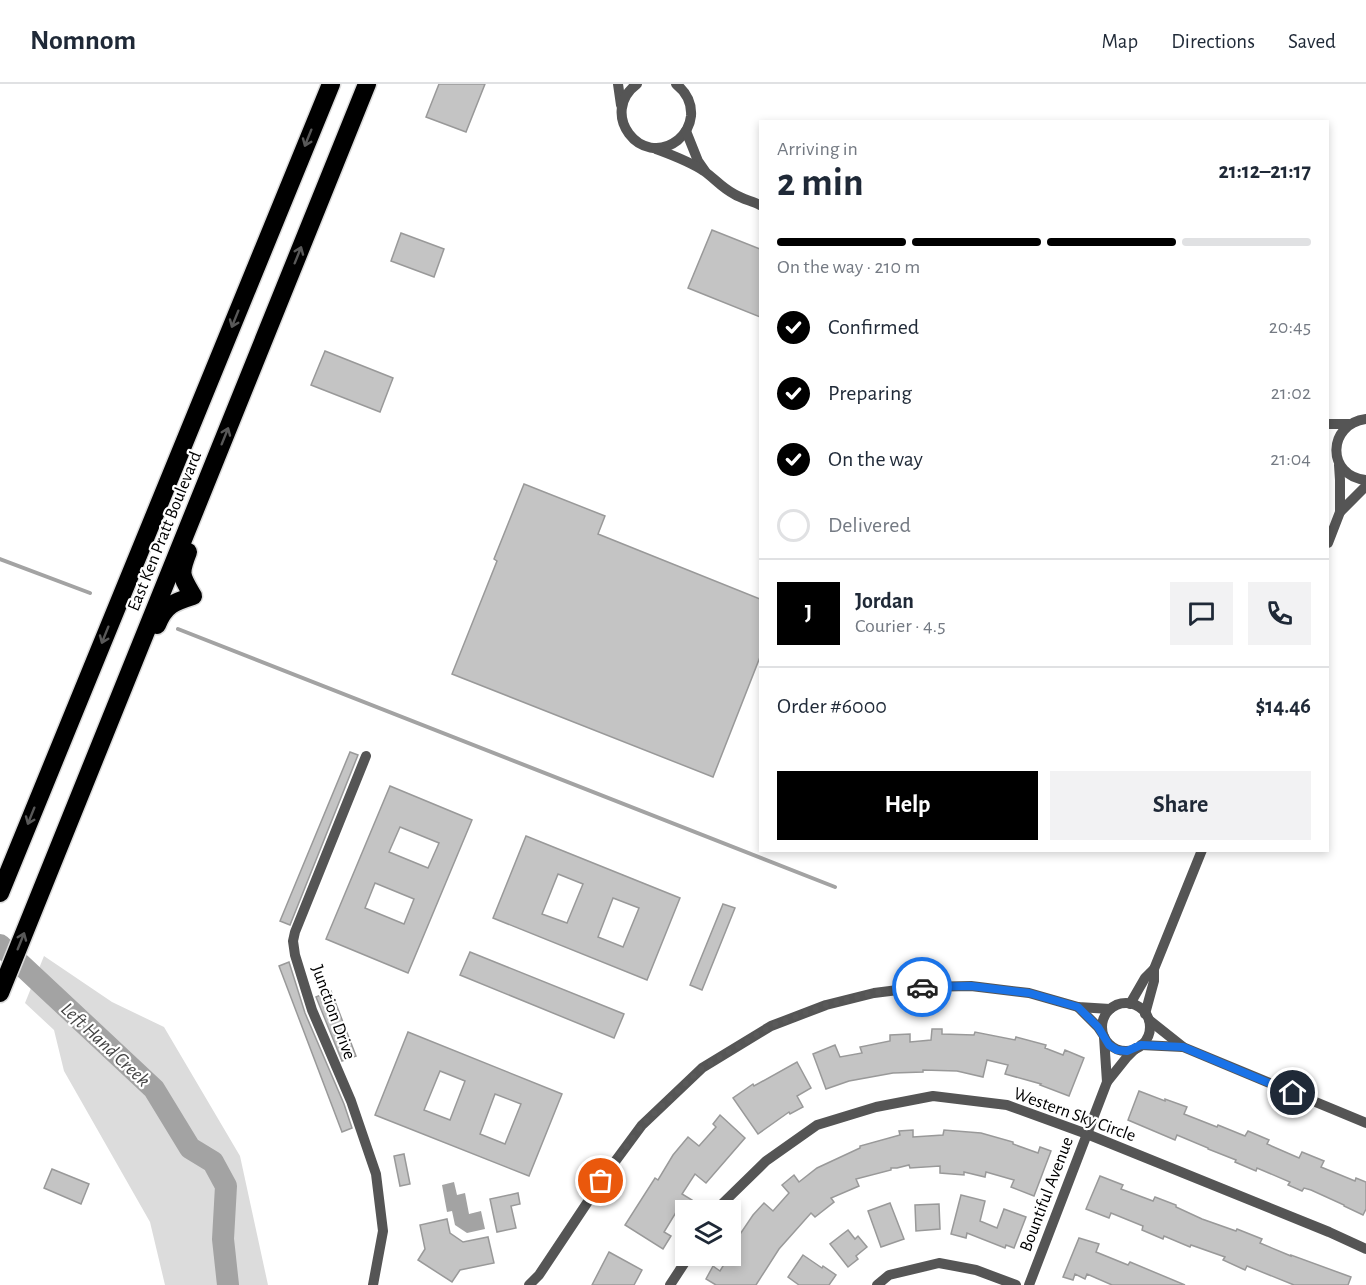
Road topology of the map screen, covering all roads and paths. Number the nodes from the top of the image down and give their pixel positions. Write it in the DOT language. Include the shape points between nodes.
graph roads {
  1 [pos="331,84"];
  2 [pos="368,84"];
  3 [pos="618,84"];
  4 [pos="637,84"];
  5 [pos="676,84"];
  6 [pos="622,108"];
  7 [pos="686,131"];
  8 [pos="652,148"];
  9 [pos="705,172"];
  10 [pos="759,205"];
  11 [pos="1366,419"];
  12 [pos="1329,424"];
  13 [pos="1349,424"];
  14 [pos="1334,454"];
  15 [pos="1366,480"];
  16 [pos="1366,486"];
  17 [pos="203,490"];
  18 [pos="1340,512"];
  19 [pos="1329,540"];
  20 [pos="366,756"];
  21 [pos="89,771"];
  22 [pos="1201,852"];
  23 [pos="0,893"];
  24 [pos="1154,969"];
  25 [pos="0,993"];
  26 [pos="1130,1004"];
  27 [pos="1078,1007"];
  28 [pos="1110,1009"];
  29 [pos="1147,1017"];
  30 [pos="1103,1035"];
  31 [pos="1139,1046"];
  32 [pos="1183,1047"];
  33 [pos="1107,1082"];
  34 [pos="1366,1123"];
  35 [pos="1087,1134"];
  36 [pos="726,1200"];
  37 [pos="1366,1249"];
  38 [pos="682,1266"];
  39 [pos="373,1285"];
  40 [pos="529,1285"];
  41 [pos="670,1285"];
  42 [pos="877,1285"];
  43 [pos="1016,1285"];
  44 [pos="1029,1285"];
  1 -- 23 [label="highway, East Ken Pratt Boulevard, one-way"];
  17 -- 2 [label="highway, East Ken Pratt Boulevard, one-way"];
  3 -- 6 [label="street"];
  4 -- 6 [label="street" via="625,97"];
  5 -- 7 [label="street" via="688,98 691,109"];
  6 -- 8 [label="street" via="628,134"];
  7 -- 8 [label="street" via="672,144"];
  7 -- 9 [label="street"];
  8 -- 9 [label="street"];
  9 -- 10 [label="street" via="734,194"];
  11 -- 13 [label="street"];
  12 -- 13 [label="street"];
  13 -- 14 [label="street" via="1341,432"];
  14 -- 15 [label="street" via="1345,472"];
  14 -- 18 [label="street" via="1340,480"];
  16 -- 18 [label="street"];
  17 -- 21 [label="highway, East Ken Pratt Boulevard"];
  17 -- 21 [label="highway" via="205,509 182,567 183,580 193,596 173,603 160,616 99,766"];
  18 -- 19 [label="street"];
  20 -- 39 [label="street, Junction Drive" via="293,941 312,1011 351,1101 376,1174 383,1231"];
  25 -- 21 [label="highway, East Ken Pratt Boulevard, one-way"];
  22 -- 24 [label="street"];
  24 -- 26 [label="street"];
  24 -- 29 [label="street"];
  26 -- 28 [label="street"];
  26 -- 29 [label="street"];
  27 -- 28 [label="street"];
  27 -- 30 [label="street"];
  27 -- 40 [label="street" via="1029,993 971,986 922,987 826,1005 771,1026 702,1068 642,1125"];
  28 -- 30 [label="street" via="1102,1024"];
  29 -- 31 [label="street" via="1147,1039"];
  29 -- 32 [label="street"];
  30 -- 31 [label="street" via="1117,1050"];
  30 -- 33 [label="street, Bountiful Avenue"];
  31 -- 32 [label="street"];
  31 -- 33 [label="street, Bountiful Avenue"];
  32 -- 34 [label="street"];
  33 -- 35 [label="street, Bountiful Avenue"];
  35 -- 36 [label="street, Western Sky Circle" via="1007,1105 933,1096 876,1107 817,1125 766,1161"];
  35 -- 37 [label="street, Western Sky Circle"];
  35 -- 44 [label="street, Bountiful Avenue"];
  38 -- 41 [label="street"];
  42 -- 43 [label="street" via="889,1275 939,1263 976,1270"];
}
